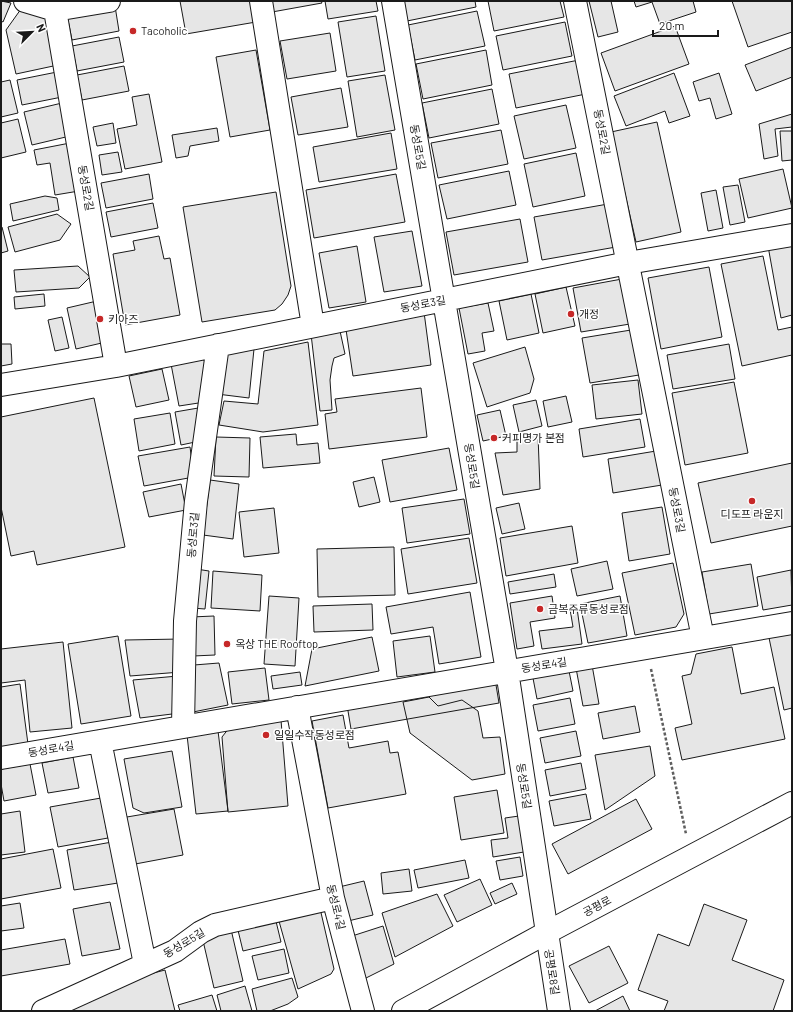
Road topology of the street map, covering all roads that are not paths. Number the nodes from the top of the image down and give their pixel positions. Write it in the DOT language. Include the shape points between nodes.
graph roads {
  1 [pos="25,1"];
  2 [pos="109,1"];
  3 [pos="261,1"];
  4 [pos="393,1"];
  5 [pos="575,1"];
  6 [pos="56,10"];
  7 [pos="792,234"];
  8 [pos="628,263"];
  9 [pos="444,299"];
  10 [pos="313,326"];
  11 [pos="218,345"];
  12 [pos="116,366"];
  13 [pos="1,385"];
  14 [pos="792,623"];
  15 [pos="703,638"];
  16 [pos="506,671"];
  17 [pos="297,707"];
  18 [pos="183,726"];
  19 [pos="100,741"];
  20 [pos="1,758"];
  21 [pos="792,803"];
  22 [pos="333,898"];
  23 [pos="546,933"];
  24 [pos="145,964"];
  25 [pos="43,1011"];
  26 [pos="363,1011"];
  27 [pos="403,1011"];
  28 [pos="559,1011"];
  1 -- 6 [label="street"];
  2 -- 6 [label="street"];
  3 -- 10 [label="street"];
  4 -- 9 [label="street, 동성로5길"];
  5 -- 8 [label="street, 동성로2길"];
  6 -- 12 [label="street, 동성로2길"];
  7 -- 8 [label="street, 동성로3길"];
  8 -- 9 [label="street, 동성로3길"];
  8 -- 15 [label="street, 동성로3길"];
  9 -- 10 [label="street, 동성로3길"];
  9 -- 16 [label="street, 동성로5길"];
  10 -- 11 [label="street, 동성로3길"];
  11 -- 12 [label="street, 동성로3길"];
  11 -- 18 [label="street, 동성로3길" via="196,501 185,621"];
  12 -- 13 [label="street, 동성로3길"];
  14 -- 15 [label="street, 동성로4길"];
  15 -- 16 [label="street, 동성로4길"];
  16 -- 17 [label="street, 동성로4길"];
  16 -- 23 [label="street, 동성로5길"];
  17 -- 18 [label="street, 동성로4길"];
  17 -- 22 [label="street, 동성로4길"];
  18 -- 19 [label="street, 동성로4길"];
  19 -- 20 [label="street, 동성로4길"];
  19 -- 24 [label="street"];
  21 -- 23 [label="street, 공평로"];
  22 -- 24 [label="street, 동성로5길" via="215,925 175,950"];
  22 -- 26 [label="street, 동성로4길"];
  23 -- 27 [label="street, 공평로"];
  23 -- 28 [label="street, 공평로8길"];
  24 -- 25 [label="street, 동성로5길"];
}
